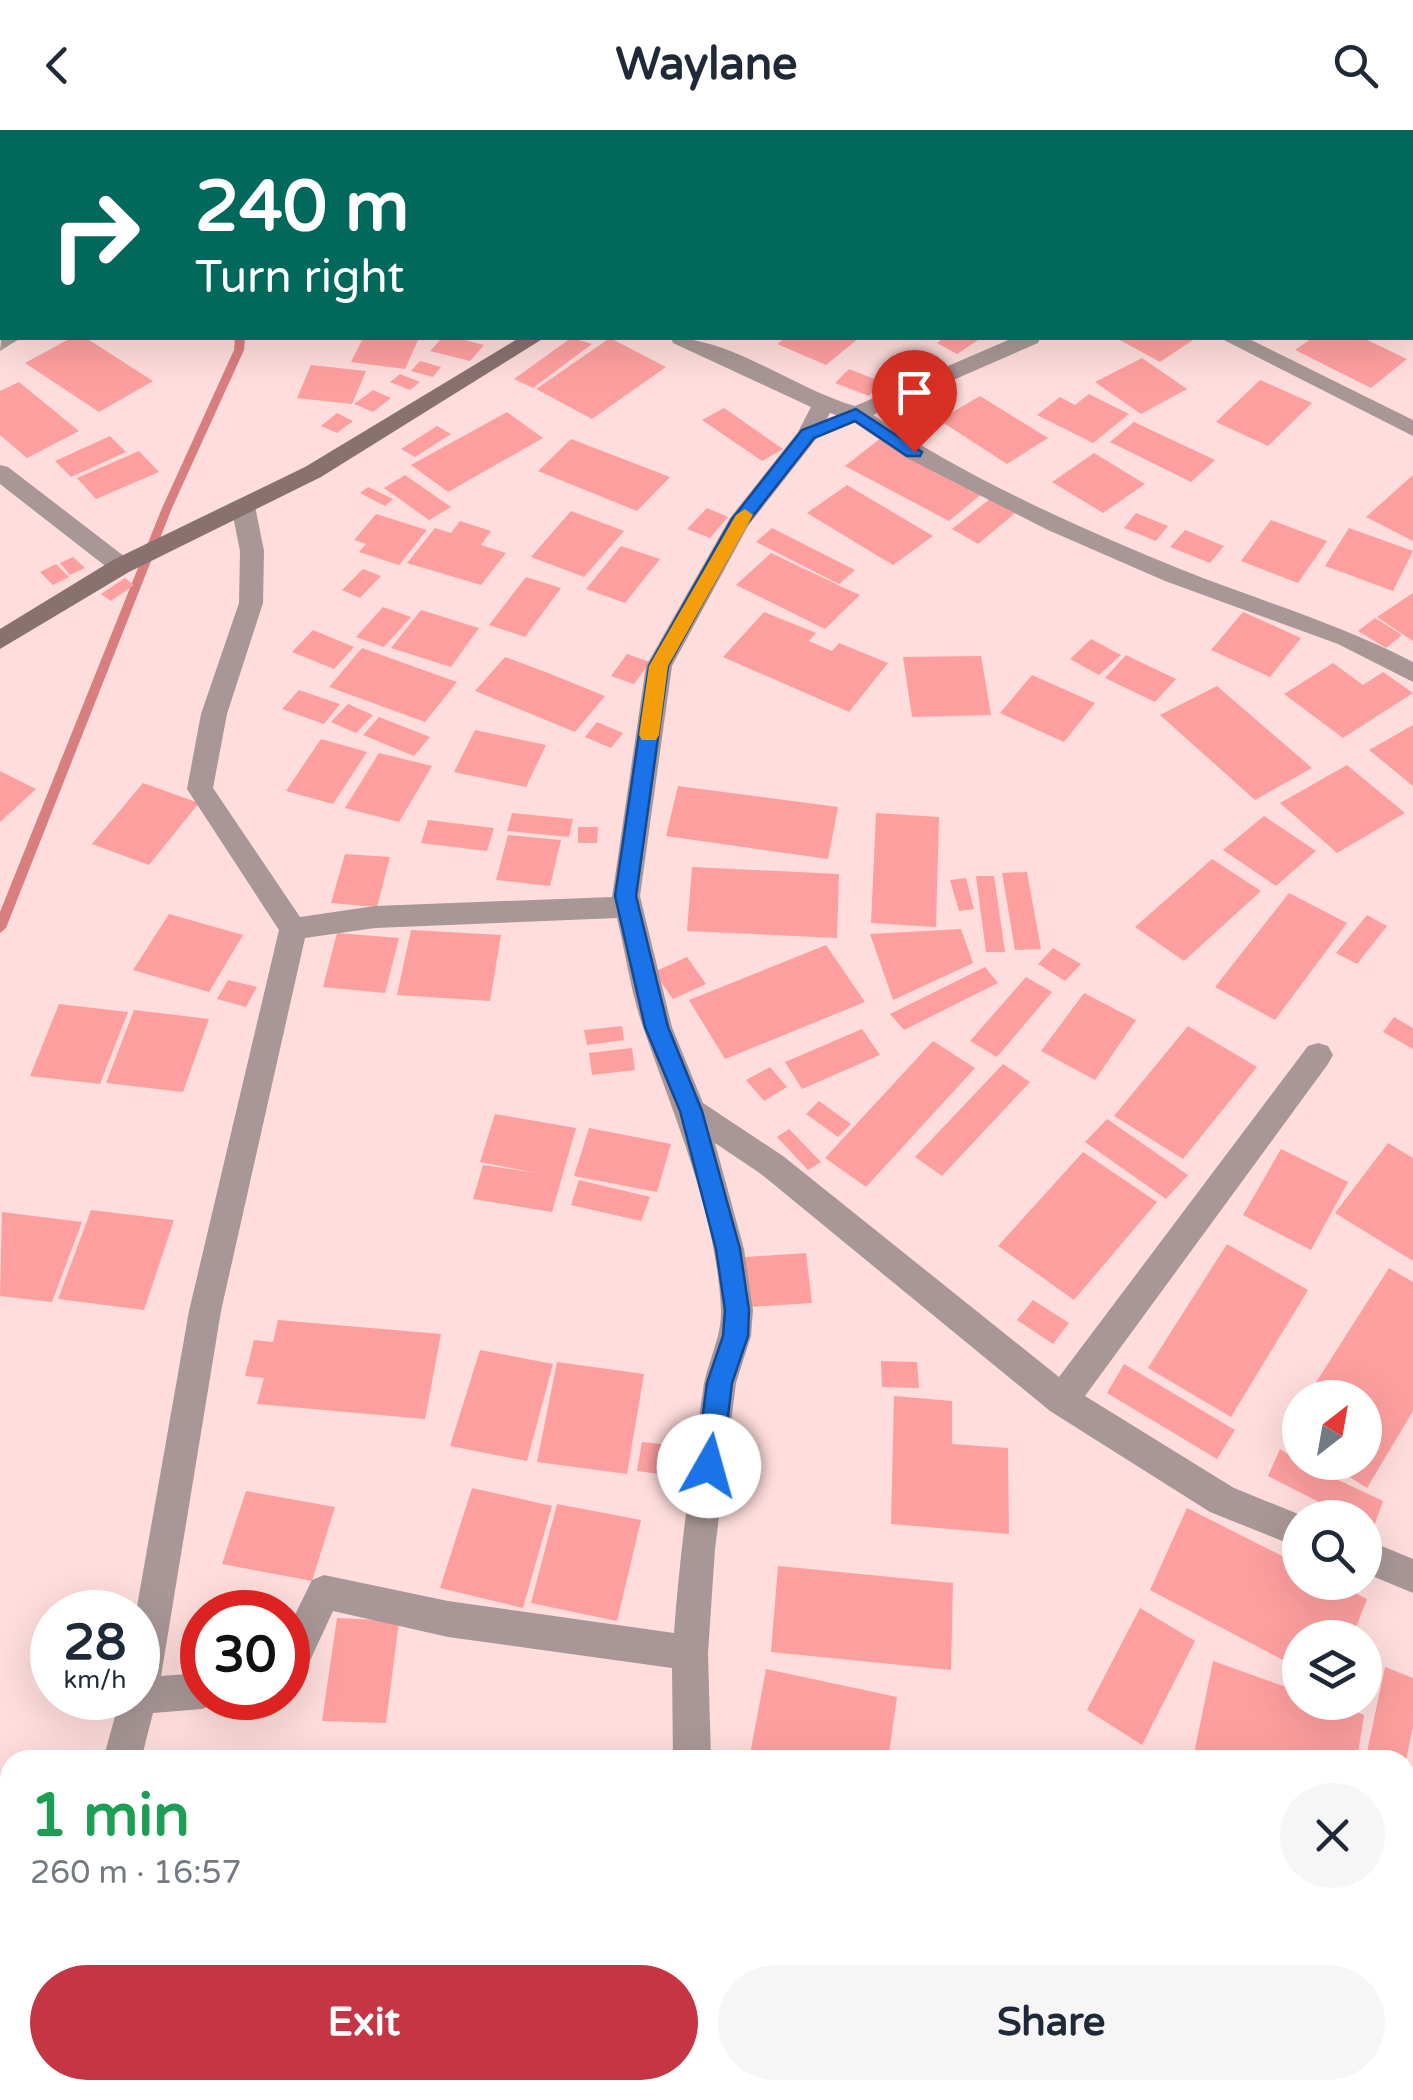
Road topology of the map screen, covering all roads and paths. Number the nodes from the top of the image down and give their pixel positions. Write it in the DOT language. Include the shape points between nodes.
graph roads {
  1 [pos="529,340"];
  2 [pos="685,340"];
  3 [pos="1017,340"];
  4 [pos="1235,340"];
  5 [pos="823,404"];
  6 [pos="856,414"];
  7 [pos="1413,430"];
  8 [pos="808,434"];
  9 [pos="0,472"];
  10 [pos="244,506"];
  11 [pos="121,566"];
  12 [pos="0,640"];
  13 [pos="1413,674"];
  14 [pos="628,907"];
  15 [pos="293,929"];
  16 [pos="1318,1054"];
  17 [pos="691,1111"];
  18 [pos="1062,1400"];
  19 [pos="1282,1524"];
  20 [pos="1382,1563"];
  21 [pos="1413,1576"];
  22 [pos="156,1590"];
  23 [pos="310,1622"];
  24 [pos="690,1653"];
  25 [pos="132,1720"];
  26 [pos="124,1750"];
  27 [pos="692,1750"];
  1 -- 10 [label="street" via="313,472"];
  2 -- 5 [label="street"];
  3 -- 6 [label="street"];
  4 -- 7 [label="street"];
  5 -- 6 [label="street"];
  5 -- 8 [label="street"];
  6 -- 8 [label="street"];
  6 -- 13 [label="street" via="914,452 1056,524 1346,638"];
  8 -- 14 [label="street" via="738,523 659,666"];
  9 -- 11 [label="street"];
  10 -- 11 [label="street"];
  10 -- 15 [label="street" via="251,603 214,714 200,788"];
  11 -- 12 [label="street"];
  14 -- 15 [label="street" via="375,917"];
  14 -- 17 [label="street" via="656,1027"];
  15 -- 22 [label="street" via="205,1311"];
  16 -- 18 [label="street"];
  17 -- 18 [label="street" via="772,1165"];
  17 -- 24 [label="street" via="737,1310 720,1383"];
  18 -- 19 [label="street" via="1222,1500"];
  20 -- 21 [label="street"];
  23 -- 24 [label="street" via="324,1592 448,1619"];
  24 -- 27 [label="street"];
  25 -- 26 [label="street"];
}
